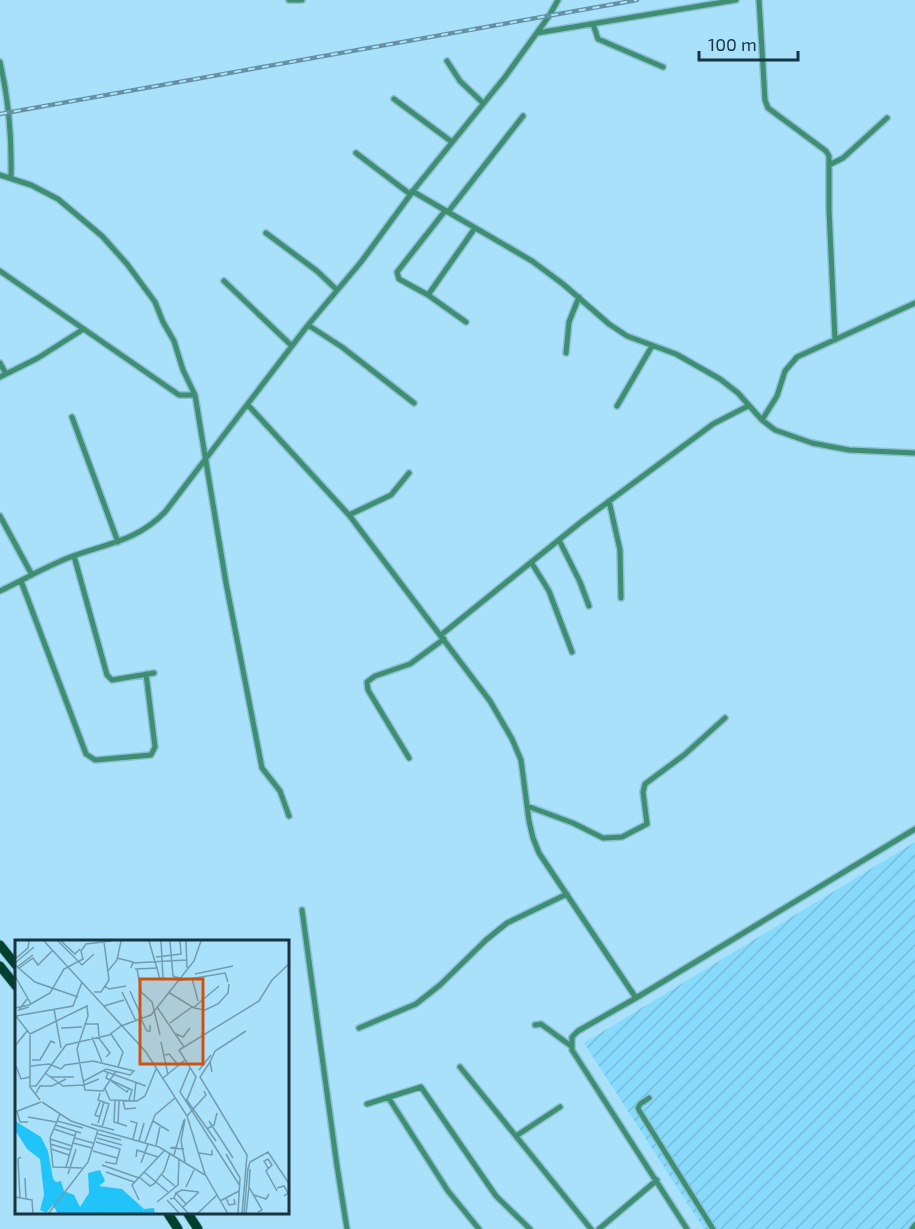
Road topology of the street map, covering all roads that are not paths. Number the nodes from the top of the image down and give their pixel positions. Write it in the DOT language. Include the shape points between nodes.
graph roads {
  1 [pos="290,0"];
  2 [pos="302,0"];
  3 [pos="558,0"];
  4 [pos="736,0"];
  5 [pos="759,0"];
  6 [pos="592,24"];
  7 [pos="537,33"];
  8 [pos="447,61"];
  9 [pos="0,62"];
  10 [pos="663,67"];
  11 [pos="394,99"];
  12 [pos="483,103"];
  13 [pos="523,116"];
  14 [pos="887,118"];
  15 [pos="452,142"];
  16 [pos="356,153"];
  17 [pos="829,165"];
  18 [pos="0,175"];
  19 [pos="11,178"];
  20 [pos="411,193"];
  21 [pos="447,212"];
  22 [pos="475,228"];
  23 [pos="266,233"];
  24 [pos="0,271"];
  25 [pos="224,281"];
  26 [pos="337,290"];
  27 [pos="428,295"];
  28 [pos="579,297"];
  29 [pos="915,303"];
  30 [pos="466,322"];
  31 [pos="308,325"];
  32 [pos="82,330"];
  33 [pos="835,340"];
  34 [pos="292,346"];
  35 [pos="652,346"];
  36 [pos="566,353"];
  37 [pos="0,363"];
  38 [pos="3,376"];
  39 [pos="195,395"];
  40 [pos="414,403"];
  41 [pos="248,405"];
  42 [pos="616,406"];
  43 [pos="748,406"];
  44 [pos="72,417"];
  45 [pos="762,420"];
  46 [pos="915,453"];
  47 [pos="206,459"];
  48 [pos="410,473"];
  49 [pos="609,501"];
  50 [pos="349,515"];
  51 [pos="0,516"];
  52 [pos="559,540"];
  53 [pos="118,542"];
  54 [pos="74,556"];
  55 [pos="531,562"];
  56 [pos="32,575"];
  57 [pos="21,581"];
  58 [pos="0,591"];
  59 [pos="621,598"];
  60 [pos="589,606"];
  61 [pos="442,637"];
  62 [pos="573,652"];
  63 [pos="154,673"];
  64 [pos="146,674"];
  65 [pos="725,718"];
  66 [pos="409,758"];
  67 [pos="527,806"];
  68 [pos="289,816"];
  69 [pos="915,829"];
  70 [pos="567,894"];
  71 [pos="302,910"];
  72 [pos="0,945"];
  73 [pos="15,964"];
  74 [pos="0,966"];
  75 [pos="15,985"];
  76 [pos="636,998"];
  77 [pos="535,1025"];
  78 [pos="359,1029"];
  79 [pos="571,1046"];
  80 [pos="460,1067"];
  81 [pos="388,1097"];
  82 [pos="649,1098"];
  83 [pos="367,1104"];
  84 [pos="560,1107"];
  85 [pos="516,1136"];
  86 [pos="657,1180"];
  87 [pos="167,1214"];
  88 [pos="188,1214"];
  89 [pos="915,1225"];
  90 [pos="178,1229"];
  91 [pos="198,1229"];
  92 [pos="348,1229"];
  93 [pos="479,1229"];
  94 [pos="530,1229"];
  95 [pos="591,1229"];
  96 [pos="599,1229"];
  97 [pos="687,1229"];
  98 [pos="713,1229"];
  99 [pos="912,1229"];
  1 -- 2 [label="street"];
  3 -- 7 [label="street"];
  4 -- 6 [label="street"];
  5 -- 17 [label="street" via="768,108 826,151"];
  6 -- 7 [label="street"];
  6 -- 10 [label="street" via="598,39"];
  7 -- 12 [label="street"];
  8 -- 12 [label="street" via="460,81"];
  9 -- 19 [label="street" via="10,113"];
  11 -- 15 [label="street"];
  12 -- 15 [label="street"];
  13 -- 21 [label="street"];
  14 -- 17 [label="street" via="843,158"];
  15 -- 20 [label="street"];
  16 -- 20 [label="street"];
  17 -- 33 [label="street"];
  18 -- 19 [label="street"];
  19 -- 39 [label="street" via="58,199 96,230 127,264 155,302"];
  20 -- 21 [label="street"];
  20 -- 26 [label="street"];
  21 -- 22 [label="street"];
  21 -- 27 [label="street" via="397,272 399,279"];
  22 -- 27 [label="street"];
  22 -- 28 [label="street" via="532,261"];
  23 -- 26 [label="street"];
  24 -- 32 [label="street"];
  25 -- 34 [label="street"];
  26 -- 31 [label="street"];
  27 -- 30 [label="street"];
  28 -- 35 [label="street" via="609,324"];
  28 -- 36 [label="street" via="569,322"];
  29 -- 33 [label="street"];
  31 -- 34 [label="street"];
  31 -- 40 [label="street"];
  32 -- 38 [label="street"];
  32 -- 39 [label="street" via="179,395"];
  33 -- 45 [label="street" via="790,363"];
  34 -- 41 [label="street"];
  35 -- 42 [label="street"];
  35 -- 43 [label="street" via="676,354 720,379"];
  37 -- 38 [label="street"];
  39 -- 47 [label="street"];
  41 -- 47 [label="street"];
  41 -- 50 [label="street"];
  43 -- 45 [label="street"];
  43 -- 49 [label="street" via="713,424"];
  44 -- 53 [label="street"];
  45 -- 46 [label="street" via="775,430 812,443 849,450"];
  47 -- 53 [label="street" via="153,524"];
  47 -- 68 [label="street" via="261,768 280,791"];
  48 -- 50 [label="street" via="391,495"];
  49 -- 52 [label="street"];
  49 -- 59 [label="street" via="621,550"];
  50 -- 61 [label="street"];
  51 -- 56 [label="street"];
  52 -- 55 [label="street"];
  52 -- 60 [label="street"];
  53 -- 54 [label="street"];
  54 -- 56 [label="street"];
  54 -- 64 [label="street" via="107,675 112,680"];
  55 -- 61 [label="street"];
  55 -- 62 [label="street" via="549,591"];
  56 -- 57 [label="street"];
  57 -- 58 [label="street"];
  57 -- 64 [label="street" via="86,754 95,760 151,755 155,747"];
  61 -- 66 [label="street" via="410,664 367,682"];
  61 -- 67 [label="street" via="490,701 512,739 521,760"];
  63 -- 64 [label="street"];
  65 -- 67 [label="street" via="645,784 647,825 622,837 603,838"];
  67 -- 70 [label="street" via="539,853"];
  69 -- 76 [label="street"];
  70 -- 76 [label="street"];
  70 -- 78 [label="street" via="507,924 416,1004"];
  71 -- 92 [label="street"];
  72 -- 73 [label="main road"];
  74 -- 75 [label="main road"];
  76 -- 79 [label="street" via="578,1031"];
  77 -- 79 [label="street" via="541,1024"];
  79 -- 86 [label="street"];
  80 -- 85 [label="street"];
  81 -- 83 [label="street"];
  81 -- 93 [label="street" via="448,1191"];
  81 -- 94 [label="street" via="421,1087 496,1196"];
  82 -- 98 [label="street" via="638,1108"];
  84 -- 85 [label="street"];
  85 -- 95 [label="street"];
  86 -- 96 [label="street"];
  86 -- 97 [label="street"];
  87 -- 90 [label="main road"];
  88 -- 91 [label="main road"];
  89 -- 99 [label="street"];
}
